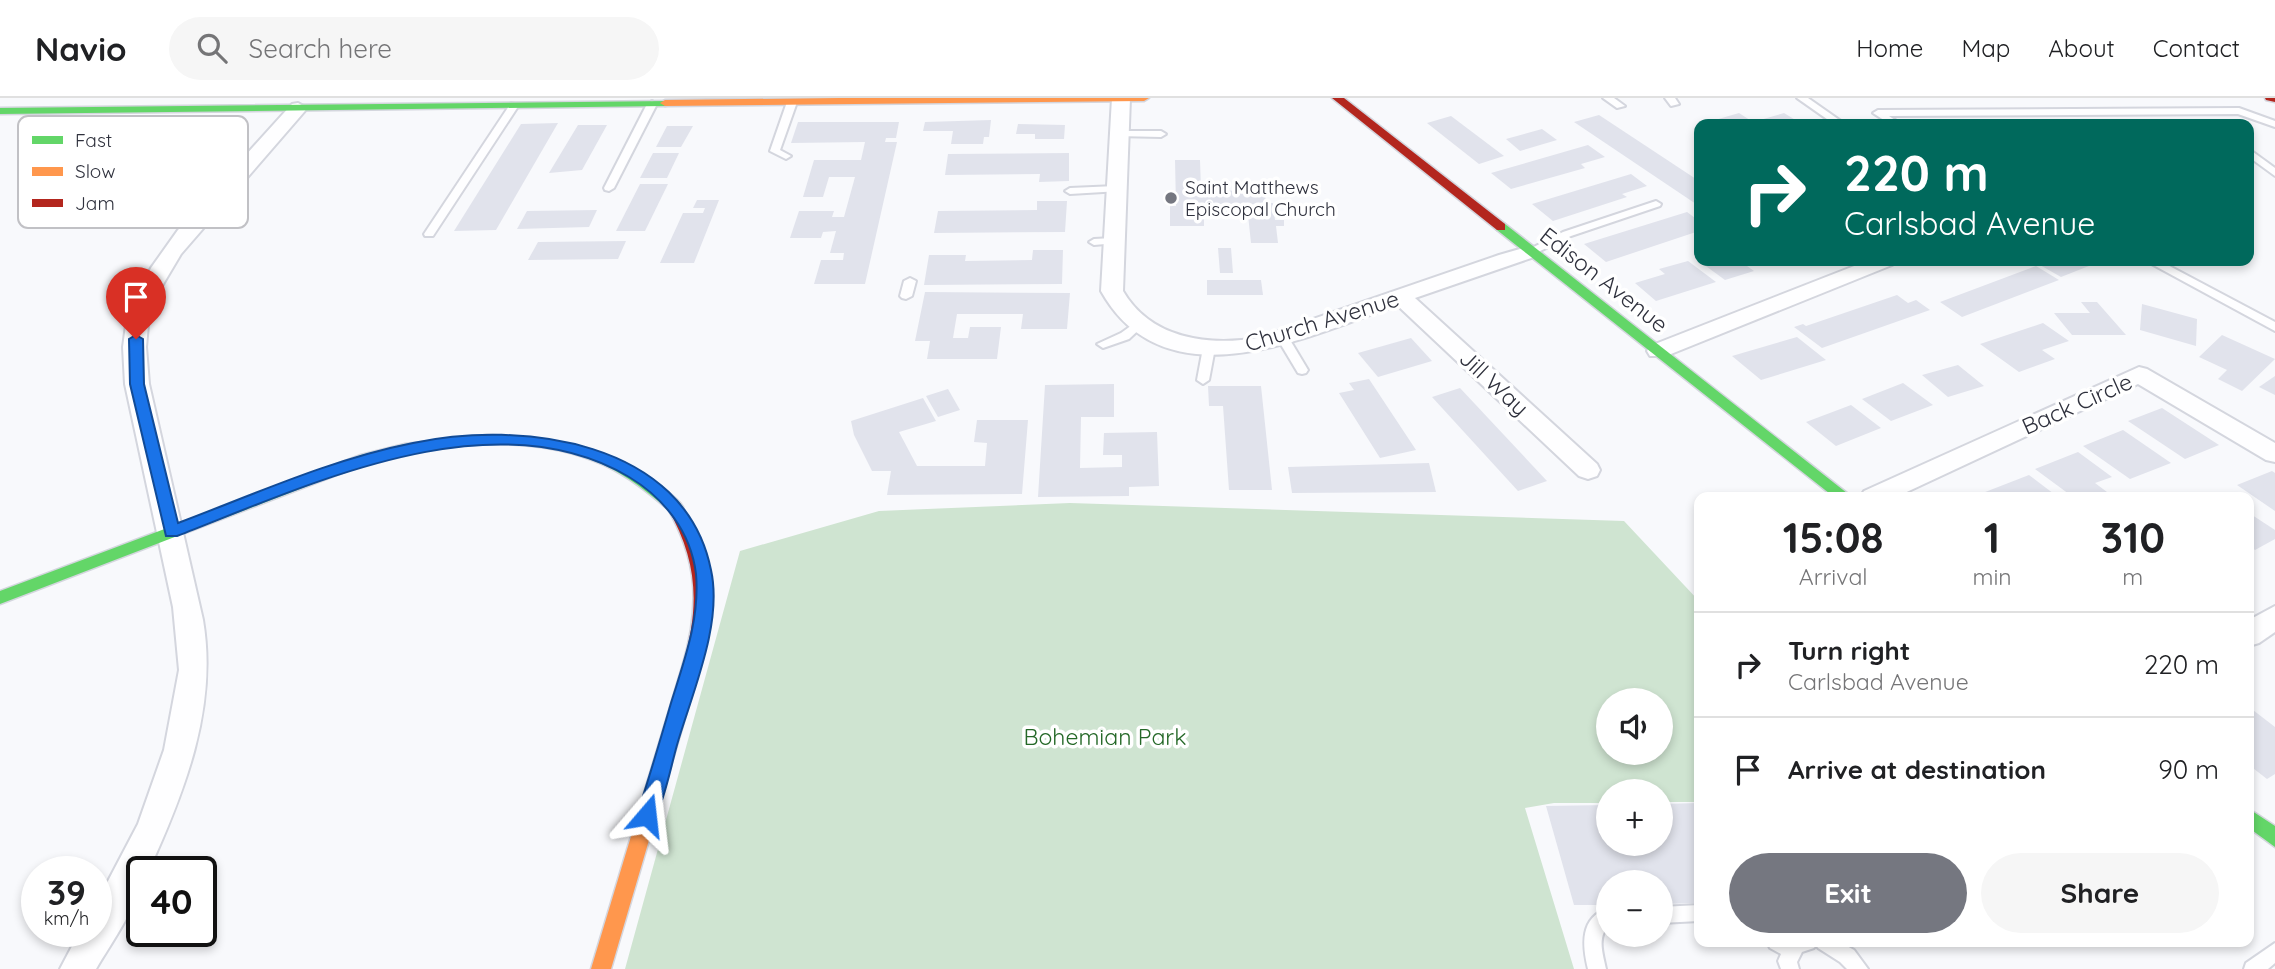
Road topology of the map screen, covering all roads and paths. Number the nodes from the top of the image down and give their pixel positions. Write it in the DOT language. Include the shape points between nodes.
graph roads {
  1 [pos="1121,98"];
  2 [pos="1143,98"];
  3 [pos="1337,98"];
  4 [pos="1608,98"];
  5 [pos="1802,98"];
  6 [pos="1015,99"];
  7 [pos="713,101"];
  8 [pos="463,102"];
  9 [pos="648,102"];
  10 [pos="792,102"];
  11 [pos="514,105"];
  12 [pos="1620,106"];
  13 [pos="298,108"];
  14 [pos="0,111"];
  15 [pos="2198,111"];
  16 [pos="1947,112"];
  17 [pos="1833,119"];
  18 [pos="1888,119"];
  19 [pos="1945,119"];
  20 [pos="2208,119"];
  21 [pos="2272,124"];
  22 [pos="1119,134"];
  23 [pos="1161,134"];
  24 [pos="786,156"];
  25 [pos="2254,156"];
  26 [pos="248,164"];
  27 [pos="2275,173"];
  28 [pos="608,188"];
  29 [pos="1116,189"];
  30 [pos="1070,191"];
  31 [pos="1656,204"];
  32 [pos="190,228"];
  33 [pos="429,234"];
  34 [pos="1530,252"];
  35 [pos="1872,266"];
  36 [pos="2161,266"];
  37 [pos="910,281"];
  38 [pos="906,296"];
  39 [pos="1401,296"];
  40 [pos="1139,324"];
  41 [pos="2275,327"];
  42 [pos="1283,338"];
  43 [pos="1103,344"];
  44 [pos="1209,348"];
  45 [pos="1658,351"];
  46 [pos="1302,370"];
  47 [pos="1203,380"];
  48 [pos="2275,454"];
  49 [pos="1588,470"];
  50 [pos="1838,492"];
  51 [pos="1884,492"];
  52 [pos="172,532"];
  53 [pos="0,598"];
  54 [pos="2275,617"];
  55 [pos="2254,632"];
  56 [pos="2254,821"];
  57 [pos="2275,838"];
  58 [pos="1694,913"];
  59 [pos="1673,914"];
  60 [pos="1596,925"];
  61 [pos="1832,947"];
  62 [pos="2275,952"];
  63 [pos="77,969"];
  64 [pos="601,969"];
  65 [pos="1597,969"];
  66 [pos="1859,969"];
  67 [pos="2253,969"];
  1 -- 2 [label="street"];
  1 -- 6 [label="street"];
  1 -- 22 [label="street, Church Avenue"];
  3 -- 34 [label="street, Edison Avenue"];
  4 -- 12 [label="lane"];
  5 -- 17 [label="lane"];
  6 -- 10 [label="street"];
  7 -- 9 [label="street"];
  7 -- 10 [label="street" via="740,109"];
  8 -- 11 [label="street"];
  8 -- 13 [label="street"];
  9 -- 11 [label="street"];
  9 -- 28 [label="lane"];
  10 -- 24 [label="lane" via="775,151"];
  11 -- 33 [label="lane"];
  13 -- 14 [label="street"];
  13 -- 26 [label="street"];
  15 -- 16 [label="lane"];
  15 -- 20 [label="lane"];
  15 -- 21 [label="lane" via="2239,111"];
  16 -- 18 [label="lane" via="1878,113"];
  16 -- 19 [label="lane"];
  22 -- 23 [label="lane"];
  22 -- 29 [label="street, Church Avenue"];
  25 -- 27 [label="lane"];
  29 -- 30 [label="lane"];
  29 -- 40 [label="street, Church Avenue" via="1104,241 1112,291"];
  31 -- 34 [label="lane" via="1567,234"];
  32 -- 52 [label="street" via="156,276 137,325 134,354"];
  34 -- 39 [label="street, Church Avenue"];
  34 -- 45 [label="street, Edison Avenue"];
  35 -- 45 [label="street"];
  36 -- 41 [label="lane"];
  37 -- 38 [label="lane"];
  39 -- 42 [label="street, Church Avenue"];
  39 -- 49 [label="street, Jill Way"];
  40 -- 43 [label="lane" via="1125,336"];
  40 -- 44 [label="street, Church Avenue" via="1174,341"];
  42 -- 44 [label="street, Church Avenue" via="1245,348"];
  42 -- 46 [label="lane"];
  44 -- 47 [label="lane"];
  45 -- 50 [label="street, Edison Avenue"];
  48 -- 51 [label="street, Back Circle" via="2139,374"];
  52 -- 53 [label="street"];
  52 -- 63 [label="street" via="190,624 193,668 188,717 151,834"];
  52 -- 64 [label="street" via="332,470 452,442 527,441 571,448 621,465 668,499 685,520 704,572 701,635"];
  54 -- 55 [label="street"];
  56 -- 57 [label="street"];
  58 -- 59 [label="lane"];
  60 -- 65 [label="lane" via="1592,942"];
  61 -- 66 [label="lane"];
  62 -- 67 [label="lane"];
}
